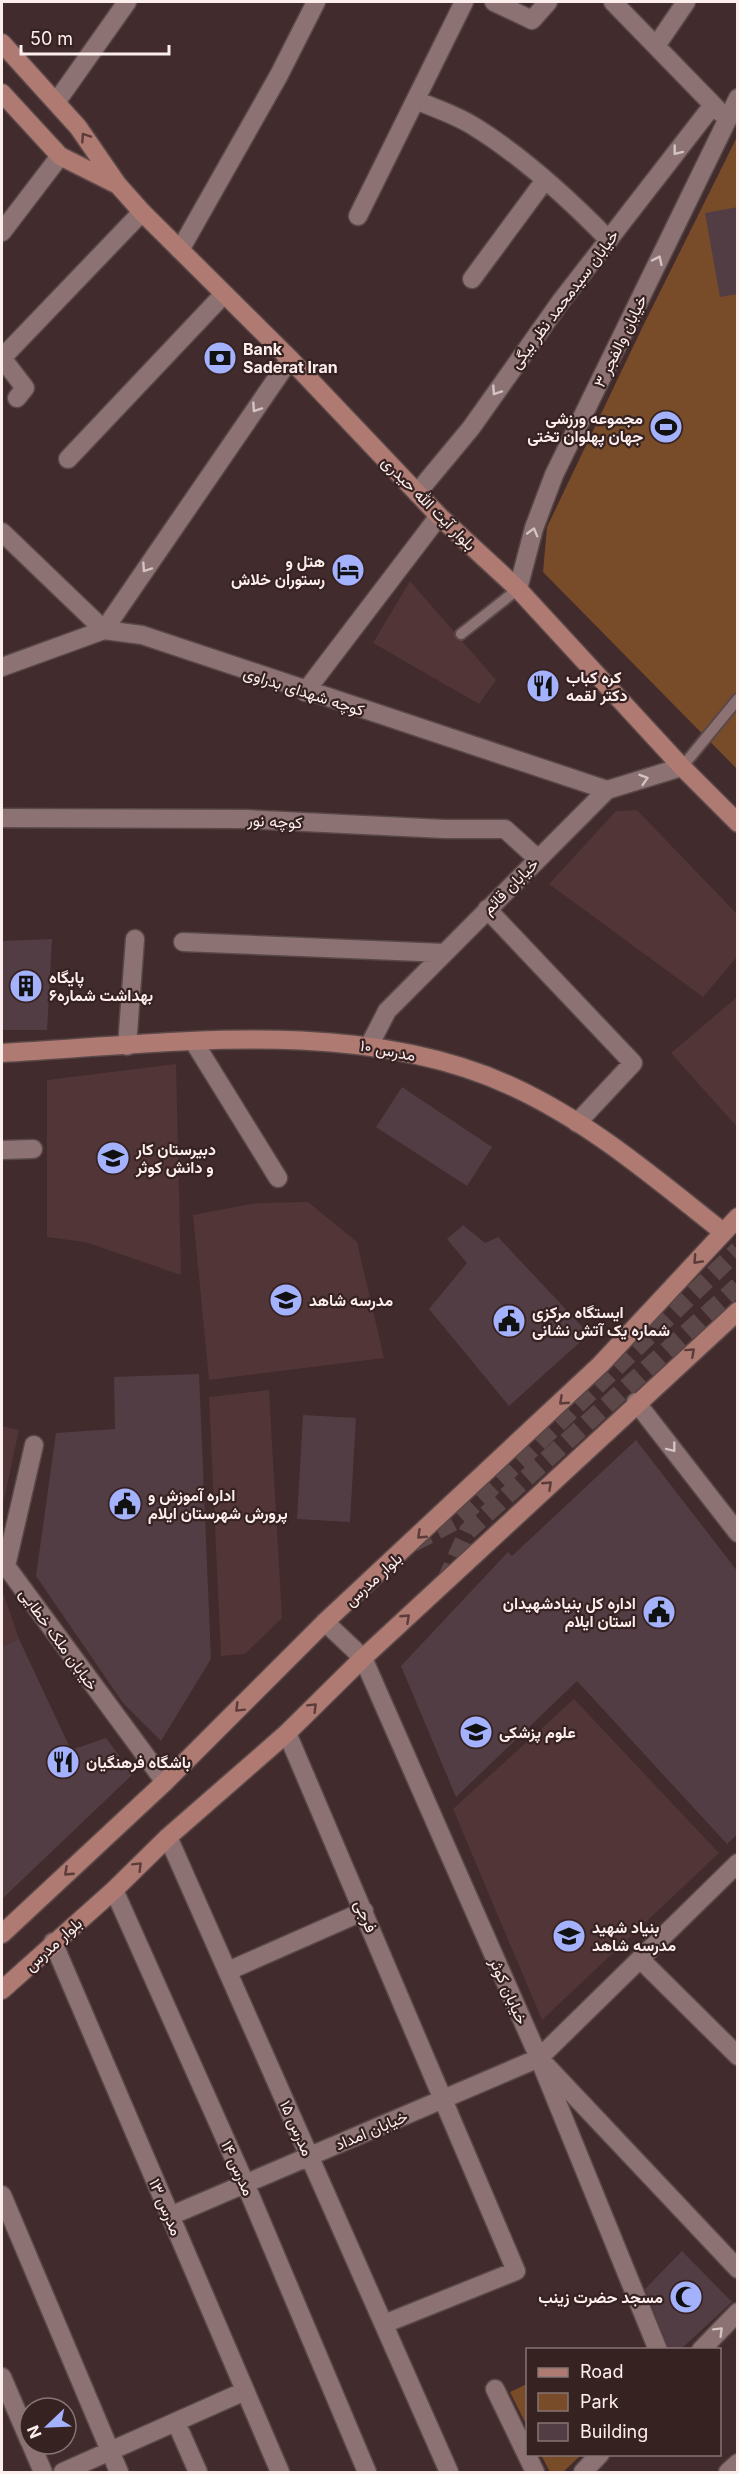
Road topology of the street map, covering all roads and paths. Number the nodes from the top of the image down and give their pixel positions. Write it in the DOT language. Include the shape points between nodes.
graph roads {
  1 [pos="127,2"];
  2 [pos="316,2"];
  3 [pos="464,2"];
  4 [pos="494,2"];
  5 [pos="548,2"];
  6 [pos="613,2"];
  7 [pos="686,2"];
  8 [pos="2,42"];
  9 [pos="656,46"];
  10 [pos="2,93"];
  11 [pos="738,98"];
  12 [pos="416,100"];
  13 [pos="57,101"];
  14 [pos="720,112"];
  15 [pos="60,156"];
  16 [pos="545,180"];
  17 [pos="118,185"];
  18 [pos="142,212"];
  19 [pos="358,216"];
  20 [pos="2,232"];
  21 [pos="609,240"];
  22 [pos="180,250"];
  23 [pos="472,279"];
  24 [pos="224,294"];
  25 [pos="290,359"];
  26 [pos="17,398"];
  27 [pos="68,459"];
  28 [pos="417,493"];
  29 [pos="439,516"];
  30 [pos="2,532"];
  31 [pos="518,589"];
  32 [pos="104,630"];
  33 [pos="461,634"];
  34 [pos="2,667"];
  35 [pos="305,692"];
  36 [pos="738,699"];
  37 [pos="682,767"];
  38 [pos="607,790"];
  39 [pos="2,818"];
  40 [pos="738,823"];
  41 [pos="538,859"];
  42 [pos="487,909"];
  43 [pos="135,939"];
  44 [pos="183,942"];
  45 [pos="444,953"];
  46 [pos="194,1042"];
  47 [pos="127,1046"];
  48 [pos="369,1046"];
  49 [pos="2,1053"];
  50 [pos="577,1123"];
  51 [pos="33,1149"];
  52 [pos="2,1150"];
  53 [pos="278,1178"];
  54 [pos="738,1217"];
  55 [pos="723,1232"];
  56 [pos="738,1311"];
  57 [pos="636,1402"];
  58 [pos="34,1445"];
  59 [pos="738,1533"];
  60 [pos="325,1622"];
  61 [pos="363,1658"];
  62 [pos="287,1733"];
  63 [pos="165,1782"];
  64 [pos="168,1837"];
  65 [pos="738,1863"];
  66 [pos="114,1890"];
  67 [pos="364,1911"];
  68 [pos="2,1934"];
  69 [pos="53,1942"];
  70 [pos="640,1959"];
  71 [pos="228,1971"];
  72 [pos="2,1990"];
  73 [pos="738,2056"];
  74 [pos="539,2058"];
  75 [pos="444,2098"];
  76 [pos="309,2156"];
  77 [pos="245,2183"];
  78 [pos="2,2195"];
  79 [pos="170,2216"];
  80 [pos="738,2269"];
  81 [pos="738,2312"];
  82 [pos="384,2324"];
  83 [pos="658,2348"];
  84 [pos="702,2348"];
  85 [pos="2,2377"];
  86 [pos="495,2389"];
  87 [pos="245,2391"];
  88 [pos="18,2415"];
  89 [pos="176,2422"];
  90 [pos="110,2451"];
  91 [pos="526,2453"];
  92 [pos="36,2456"];
  93 [pos="527,2456"];
  94 [pos="598,2456"];
  95 [pos="738,2463"];
  96 [pos="43,2472"];
  97 [pos="63,2472"];
  98 [pos="118,2472"];
  99 [pos="198,2472"];
  100 [pos="280,2472"];
  101 [pos="367,2472"];
  102 [pos="449,2472"];
  103 [pos="535,2472"];
  104 [pos="583,2472"];
  105 [pos="728,2472"];
  1 -- 13 [label="street"];
  2 -- 22 [label="street"];
  3 -- 12 [label="street"];
  4 -- 5 [label="street" via="532,20"];
  6 -- 9 [label="street"];
  7 -- 9 [label="street"];
  8 -- 13 [label="main road, بلوار آیت الله حیدری"];
  9 -- 14 [label="street"];
  10 -- 15 [label="main road, بلوار آیت الله حیدری"];
  11 -- 14 [label="street, خیابان والفجر ۳"];
  12 -- 16 [label="street" via="475,126"];
  12 -- 19 [label="street"];
  17 -- 13 [label="main road, بلوار آیت الله حیدری, one-way"];
  14 -- 21 [label="street, خیابان سیدمحمد نظر بیگی, one-way"];
  31 -- 14 [label="street, خیابان والفجر ۳, one-way" via="537,518 554,475"];
  15 -- 17 [label="main road, بلوار آیت الله حیدری"];
  15 -- 20 [label="street"];
  16 -- 21 [label="street"];
  16 -- 23 [label="street"];
  17 -- 18 [label="main road, بلوار آیت الله حیدری"];
  18 -- 22 [label="main road, بلوار آیت الله حیدری"];
  18 -- 26 [label="street" via="2,358 25,388"];
  21 -- 28 [label="street, خیابان سیدمحمد نظر بیگی, one-way" via="471,428"];
  22 -- 24 [label="main road, بلوار آیت الله حیدری"];
  24 -- 25 [label="main road, بلوار آیت الله حیدری"];
  24 -- 27 [label="street"];
  25 -- 28 [label="main road, بلوار آیت الله حیدری"];
  25 -- 32 [label="street, one-way"];
  28 -- 29 [label="main road, بلوار آیت الله حیدری"];
  29 -- 31 [label="main road, بلوار آیت الله حیدری"];
  29 -- 35 [label="street"];
  30 -- 32 [label="street"];
  31 -- 33 [label="lane"];
  31 -- 37 [label="main road, بلوار آیت الله حیدری"];
  32 -- 34 [label="street, کوچه شهدای بدراوی"];
  32 -- 35 [label="street, کوچه شهدای بدراوی" via="142,635"];
  35 -- 38 [label="street, کوچه شهدای بدراوی"];
  36 -- 37 [label="lane"];
  38 -- 37 [label="street, خیابان قائم, one-way"];
  37 -- 40 [label="main road, بلوار آیت الله حیدری"];
  38 -- 41 [label="street, خیابان قائم"];
  39 -- 41 [label="street, کوچه نور" via="246,819 505,829"];
  41 -- 42 [label="street, خیابان قائم"];
  42 -- 45 [label="street, خیابان قائم"];
  42 -- 50 [label="street" via="633,1063"];
  43 -- 47 [label="street"];
  44 -- 45 [label="street"];
  45 -- 48 [label="street, خیابان قائم" via="387,1011"];
  46 -- 47 [label="main road, مدرس ۱۰"];
  46 -- 48 [label="main road, مدرس ۱۰" via="341,1041"];
  46 -- 53 [label="street"];
  47 -- 49 [label="main road, مدرس ۱۰"];
  48 -- 50 [label="main road, مدرس ۱۰" via="462,1066 513,1087"];
  50 -- 55 [label="main road, مدرس ۱۰" via="609,1142"];
  51 -- 52 [label="street"];
  54 -- 55 [label="main road, بلوار مدرس"];
  55 -- 60 [label="main road, بلوار مدرس, one-way" via="601,1364"];
  57 -- 56 [label="main road, بلوار مدرس, one-way"];
  57 -- 59 [label="street, one-way"];
  61 -- 57 [label="main road, بلوار مدرس, one-way"];
  58 -- 63 [label="street, خیابان ملک خطایی" via="6,1566"];
  60 -- 61 [label="street"];
  60 -- 63 [label="main road, بلوار مدرس, one-way"];
  62 -- 61 [label="main road, بلوار مدرس, one-way"];
  61 -- 74 [label="street, خیابان کوثر"];
  62 -- 64 [label="main road, بلوار مدرس"];
  62 -- 67 [label="street, فرجی"];
  63 -- 68 [label="main road, بلوار مدرس, one-way"];
  66 -- 64 [label="main road, بلوار مدرس, one-way"];
  64 -- 71 [label="street, مدرس ۱۵"];
  65 -- 70 [label="street"];
  66 -- 69 [label="main road, بلوار مدرس"];
  66 -- 77 [label="street, مدرس ۱۴"];
  67 -- 71 [label="street"];
  67 -- 75 [label="street, فرجی"];
  69 -- 72 [label="main road, بلوار مدرس"];
  69 -- 79 [label="street, مدرس ۱۳"];
  70 -- 73 [label="street"];
  70 -- 74 [label="street"];
  71 -- 76 [label="street, مدرس ۱۵"];
  74 -- 75 [label="street, خیابان امداد"];
  74 -- 80 [label="street, خیابان کوثر"];
  74 -- 83 [label="street"];
  75 -- 76 [label="street, خیابان امداد"];
  75 -- 82 [label="street, فرجی" via="516,2271"];
  76 -- 77 [label="street, خیابان امداد"];
  76 -- 82 [label="street, مدرس ۱۵"];
  77 -- 79 [label="street, خیابان امداد"];
  77 -- 101 [label="street, مدرس ۱۴"];
  78 -- 90 [label="street"];
  79 -- 87 [label="street, مدرس ۱۳"];
  84 -- 81 [label="street, one-way"];
  82 -- 102 [label="street, مدرس ۱۵"];
  85 -- 88 [label="street"];
  86 -- 91 [label="street"];
  87 -- 89 [label="street"];
  87 -- 100 [label="street, مدرس ۱۳"];
  89 -- 90 [label="street"];
  89 -- 99 [label="street"];
  90 -- 97 [label="street"];
  90 -- 98 [label="street"];
  92 -- 96 [label="street"];
  93 -- 103 [label="street"];
  94 -- 104 [label="street"];
  95 -- 105 [label="street"];
}
